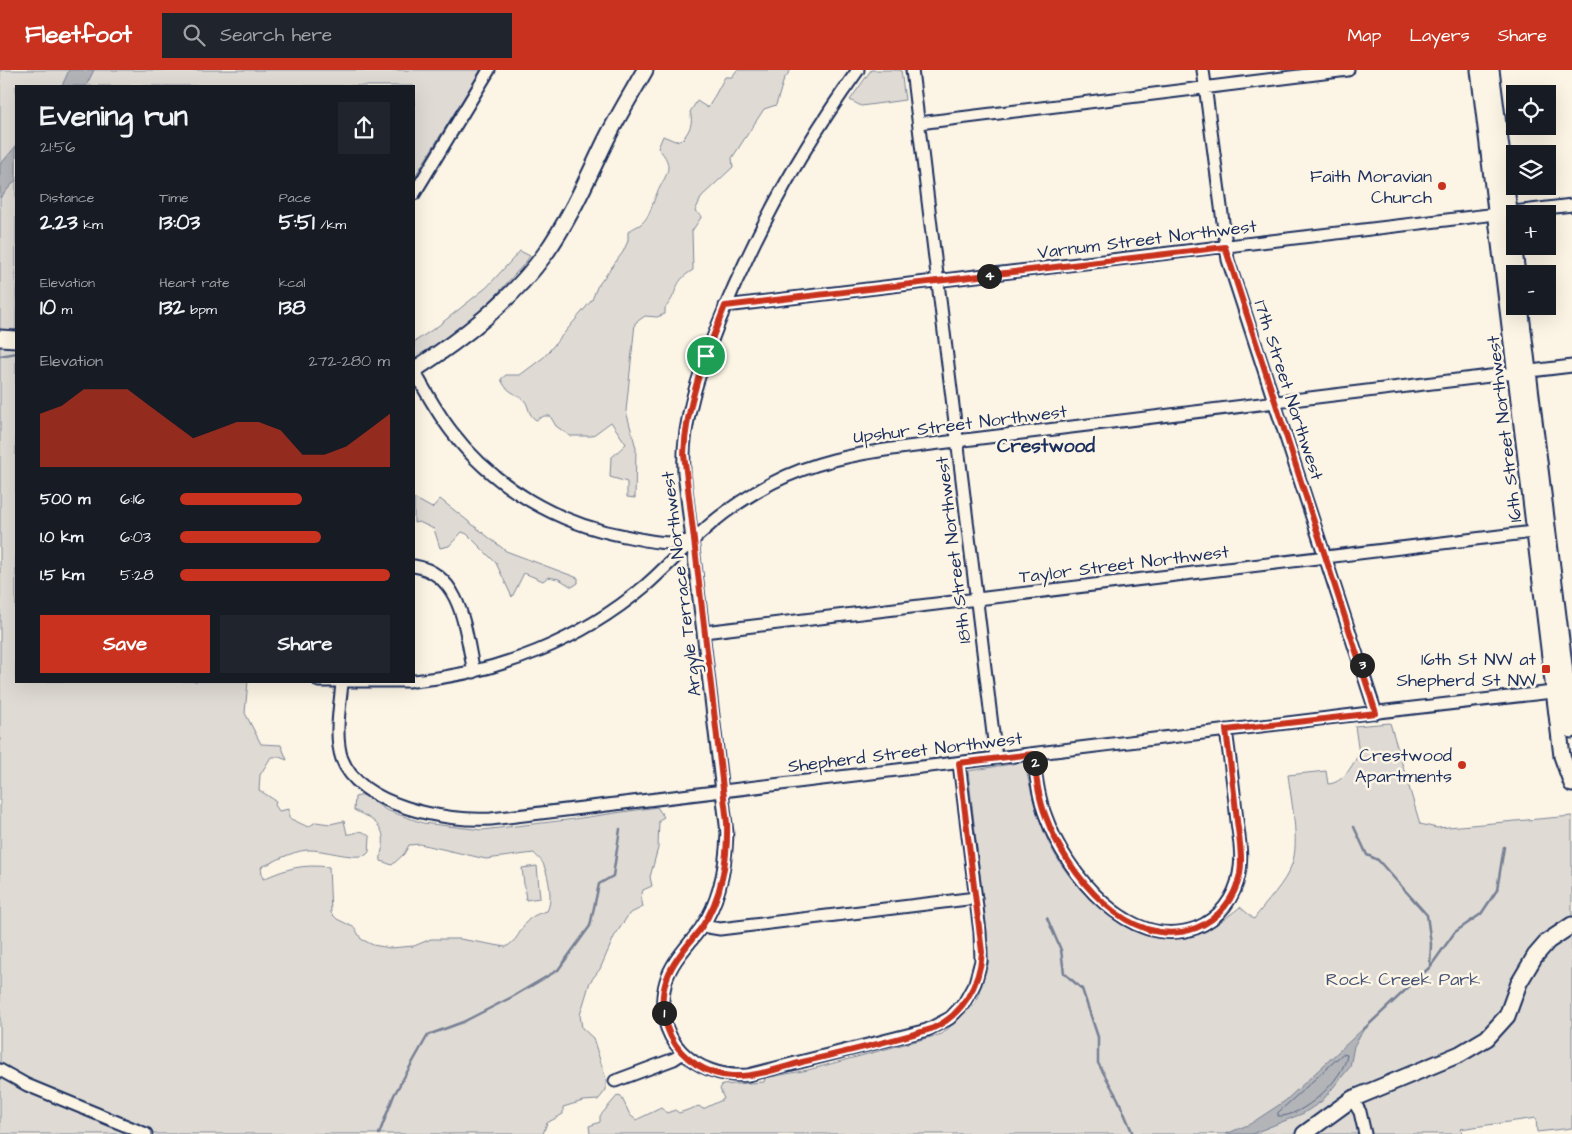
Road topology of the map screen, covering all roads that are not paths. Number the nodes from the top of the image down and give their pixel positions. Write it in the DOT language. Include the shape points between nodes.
graph roads {
  1 [pos="489,70"];
  2 [pos="645,70"];
  3 [pos="858,70"];
  4 [pos="912,70"];
  5 [pos="1203,70"];
  6 [pos="1348,70"];
  7 [pos="1479,70"];
  8 [pos="1491,70"];
  9 [pos="1205,88"];
  10 [pos="919,123"];
  11 [pos="415,192"];
  12 [pos="1572,205"];
  13 [pos="1503,214"];
  14 [pos="1225,247"];
  15 [pos="1515,265"];
  16 [pos="938,282"];
  17 [pos="725,306"];
  18 [pos="1520,315"];
  19 [pos="0,338"];
  20 [pos="15,339"];
  21 [pos="1572,366"];
  22 [pos="415,369"];
  23 [pos="415,372"];
  24 [pos="1522,372"];
  25 [pos="1275,402"];
  26 [pos="957,441"];
  27 [pos="1541,531"];
  28 [pos="692,540"];
  29 [pos="1326,558"];
  30 [pos="415,566"];
  31 [pos="976,600"];
  32 [pos="704,632"];
  33 [pos="474,672"];
  34 [pos="415,681"];
  35 [pos="342,683"];
  36 [pos="1561,691"];
  37 [pos="1376,713"];
  38 [pos="1226,730"];
  39 [pos="1572,730"];
  40 [pos="1033,754"];
  41 [pos="996,758"];
  42 [pos="959,763"];
  43 [pos="1572,781"];
  44 [pos="724,791"];
  45 [pos="976,898"];
  46 [pos="1572,925"];
  47 [pos="702,926"];
  48 [pos="683,1053"];
  49 [pos="0,1070"];
  50 [pos="615,1081"];
  51 [pos="1352,1099"];
  52 [pos="146,1134"];
  53 [pos="1304,1134"];
  54 [pos="1365,1134"];
  1 -- 11 [label="street"];
  2 -- 22 [label="main road" via="573,209 544,255 497,308"];
  3 -- 17 [label="street, Argyle Terrace Northwest" via="783,186"];
  4 -- 10 [label="street, 18th Street Northwest"];
  5 -- 9 [label="street, 17th Street Northwest"];
  6 -- 9 [label="street"];
  7 -- 13 [label="main road, 16th Street Northwest"];
  8 -- 13 [label="main road, 16th Street Northwest"];
  9 -- 10 [label="street"];
  9 -- 14 [label="street, 17th Street Northwest"];
  10 -- 16 [label="street, 18th Street Northwest"];
  12 -- 13 [label="street, Varnum Street Northwest"];
  13 -- 14 [label="street, Varnum Street Northwest"];
  13 -- 15 [label="main road, 16th Street Northwest"];
  13 -- 24 [label="main road, 16th Street Northwest"];
  14 -- 16 [label="street, Varnum Street Northwest"];
  14 -- 25 [label="street, 17th Street Northwest"];
  16 -- 17 [label="street, Varnum Street Northwest"];
  16 -- 26 [label="street, 18th Street Northwest"];
  17 -- 28 [label="street, Argyle Terrace Northwest" via="706,356 686,428 684,465"];
  18 -- 24 [label="main road, 16th Street Northwest"];
  19 -- 20 [label="main road"];
  21 -- 24 [label="street, Upshur Street Northwest"];
  23 -- 28 [label="street" via="438,412 460,441 491,472 525,497 567,519 604,532 673,544"];
  24 -- 25 [label="street, Upshur Street Northwest"];
  24 -- 27 [label="main road, 16th Street Northwest"];
  25 -- 26 [label="street, Upshur Street Northwest"];
  25 -- 29 [label="street, 17th Street Northwest"];
  26 -- 28 [label="street, Upshur Street Northwest" via="854,454 809,467 754,494"];
  26 -- 31 [label="street, 18th Street Northwest"];
  27 -- 29 [label="street, Taylor Street Northwest"];
  27 -- 36 [label="main road, 16th Street Northwest"];
  28 -- 32 [label="street, Argyle Terrace Northwest"];
  28 -- 33 [label="street, Upshur Street Northwest" via="628,600 588,626 535,653"];
  29 -- 31 [label="street, Taylor Street Northwest"];
  29 -- 37 [label="street, 17th Street Northwest"];
  30 -- 33 [label="street" via="438,574 452,590"];
  31 -- 32 [label="street, Taylor Street Northwest"];
  31 -- 41 [label="street, 18th Street Northwest"];
  32 -- 44 [label="street, Argyle Terrace Northwest"];
  33 -- 34 [label="street, Upshur Street Northwest"];
  35 -- 44 [label="street, Shepherd Street Northwest" via="338,740 345,765 360,782 375,792 420,812 458,819 491,819"];
  36 -- 37 [label="street, Shepherd Street Northwest"];
  36 -- 39 [label="main road, 16th Street Northwest"];
  36 -- 43 [label="main road, 16th Street Northwest" via="1562,756"];
  37 -- 38 [label="street, Shepherd Street Northwest"];
  38 -- 40 [label="street, Shepherd Street Northwest"];
  38 -- 40 [label="street" via="1241,852 1238,880 1229,900 1216,916 1200,926 1175,933 1150,930 1123,918 1082,879 1062,851 1046,816"];
  40 -- 41 [label="street, Shepherd Street Northwest"];
  41 -- 42 [label="street, Shepherd Street Northwest"];
  42 -- 44 [label="street, Shepherd Street Northwest"];
  42 -- 45 [label="street"];
  44 -- 47 [label="street, Argyle Terrace Northwest" via="727,823 725,861 715,897"];
  45 -- 47 [label="street" via="720,929"];
  45 -- 48 [label="street" via="981,961 977,978 966,999 950,1018 931,1029 748,1075 714,1072 696,1064"];
  46 -- 51 [label="main road" via="1548,941 1535,956 1519,983 1507,1016 1487,1038 1460,1054"];
  47 -- 48 [label="street, Argyle Terrace Northwest" via="673,964 664,990 667,1026"];
  48 -- 50 [label="street"];
  49 -- 52 [label="street" via="27,1085"];
  51 -- 53 [label="main road"];
  51 -- 54 [label="street" via="1360,1112"];
}
